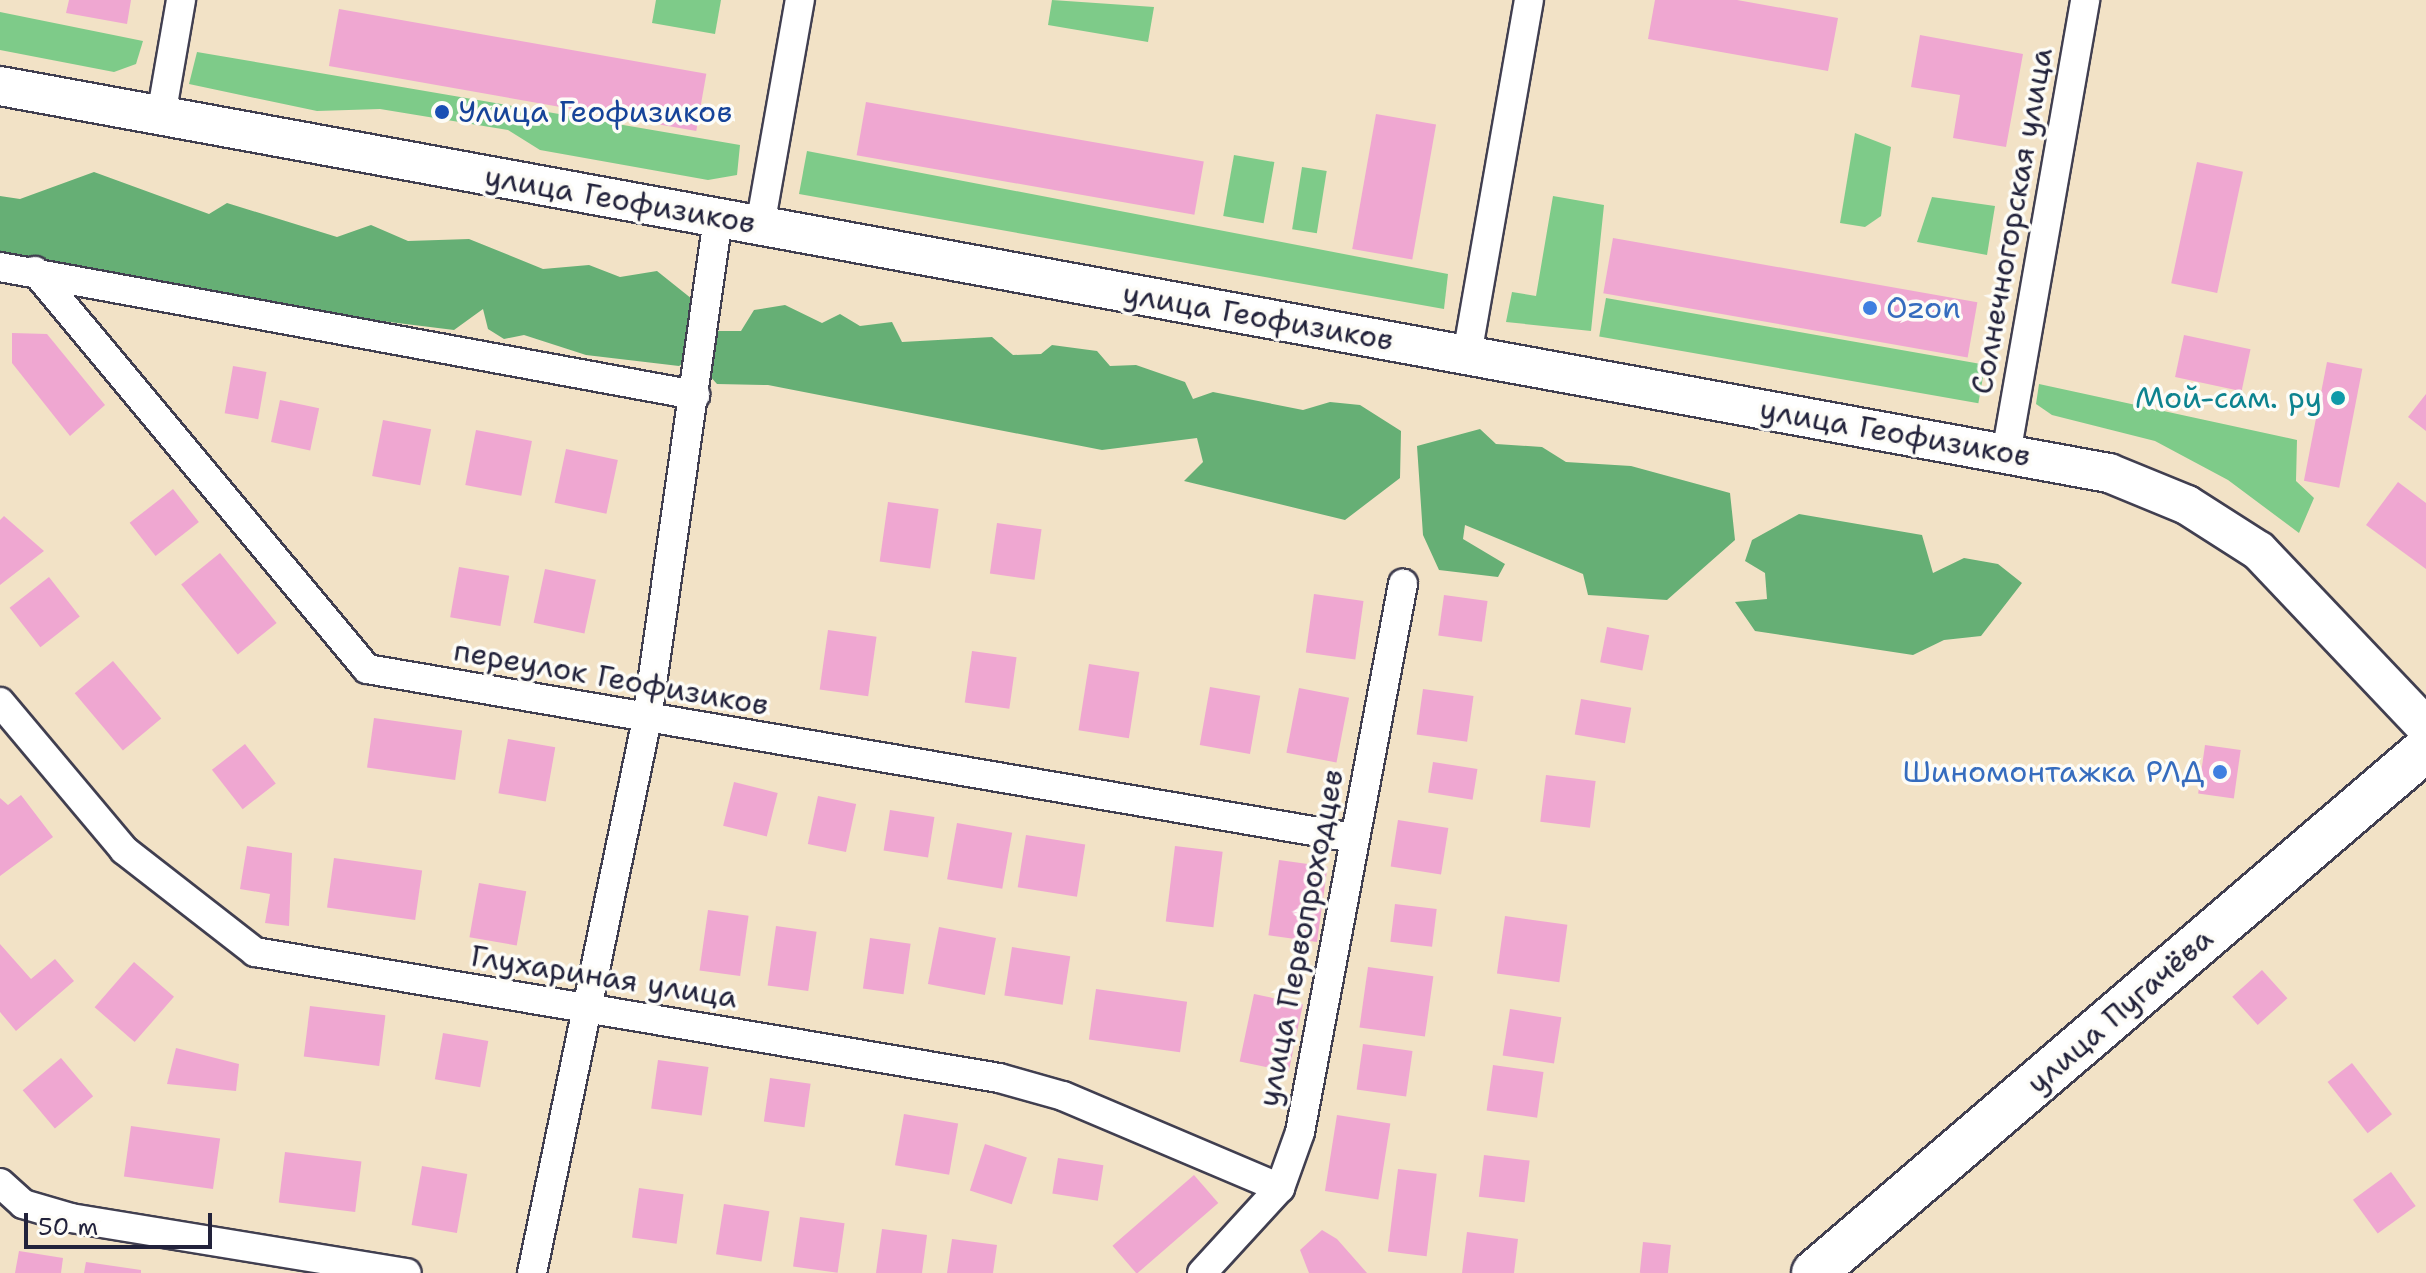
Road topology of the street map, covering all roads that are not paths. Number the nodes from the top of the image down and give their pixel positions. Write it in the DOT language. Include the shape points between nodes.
graph roads {
  1 [pos="181,0"];
  2 [pos="800,0"];
  3 [pos="1529,0"];
  4 [pos="2085,0"];
  5 [pos="0,86"];
  6 [pos="161,116"];
  7 [pos="718,218"];
  8 [pos="760,226"];
  9 [pos="0,267"];
  10 [pos="35,271"];
  11 [pos="1467,355"];
  12 [pos="695,395"];
  13 [pos="2006,454"];
  14 [pos="1403,584"];
  15 [pos="0,702"];
  16 [pos="647,719"];
  17 [pos="2426,727"];
  18 [pos="2426,749"];
  19 [pos="1354,838"];
  20 [pos="587,1010"];
  21 [pos="0,1183"];
  22 [pos="1280,1188"];
  23 [pos="407,1273"];
  24 [pos="532,1273"];
  25 [pos="1202,1273"];
  26 [pos="1814,1273"];
  1 -- 6 [label="street"];
  2 -- 8 [label="street"];
  3 -- 11 [label="street"];
  4 -- 13 [label="street, Солнечногорская улица"];
  5 -- 6 [label="street, улица Геофизиков"];
  6 -- 7 [label="street, улица Геофизиков"];
  7 -- 8 [label="street, улица Геофизиков"];
  7 -- 12 [label="street"];
  8 -- 11 [label="street, улица Геофизиков"];
  9 -- 10 [label="street"];
  10 -- 12 [label="street"];
  10 -- 16 [label="street, переулок Геофизиков" via="367,669"];
  11 -- 13 [label="street, улица Геофизиков"];
  12 -- 16 [label="street"];
  13 -- 17 [label="street, улица Геофизиков" via="2109,473 2230,530 2312,600"];
  14 -- 19 [label="street, улица Первопроходцев"];
  15 -- 20 [label="street, Глухариная улица" via="124,850 238,945"];
  16 -- 19 [label="street, переулок Геофизиков"];
  16 -- 20 [label="street"];
  18 -- 26 [label="main road, улица Пугачёва"];
  19 -- 22 [label="street, улица Первопроходцев" via="1300,1132"];
  20 -- 22 [label="street, Глухариная улица" via="999,1078 1063,1096"];
  20 -- 24 [label="street"];
  21 -- 23 [label="street" via="23,1204 71,1218"];
  22 -- 25 [label="street, улица Первопроходцев"];
}
